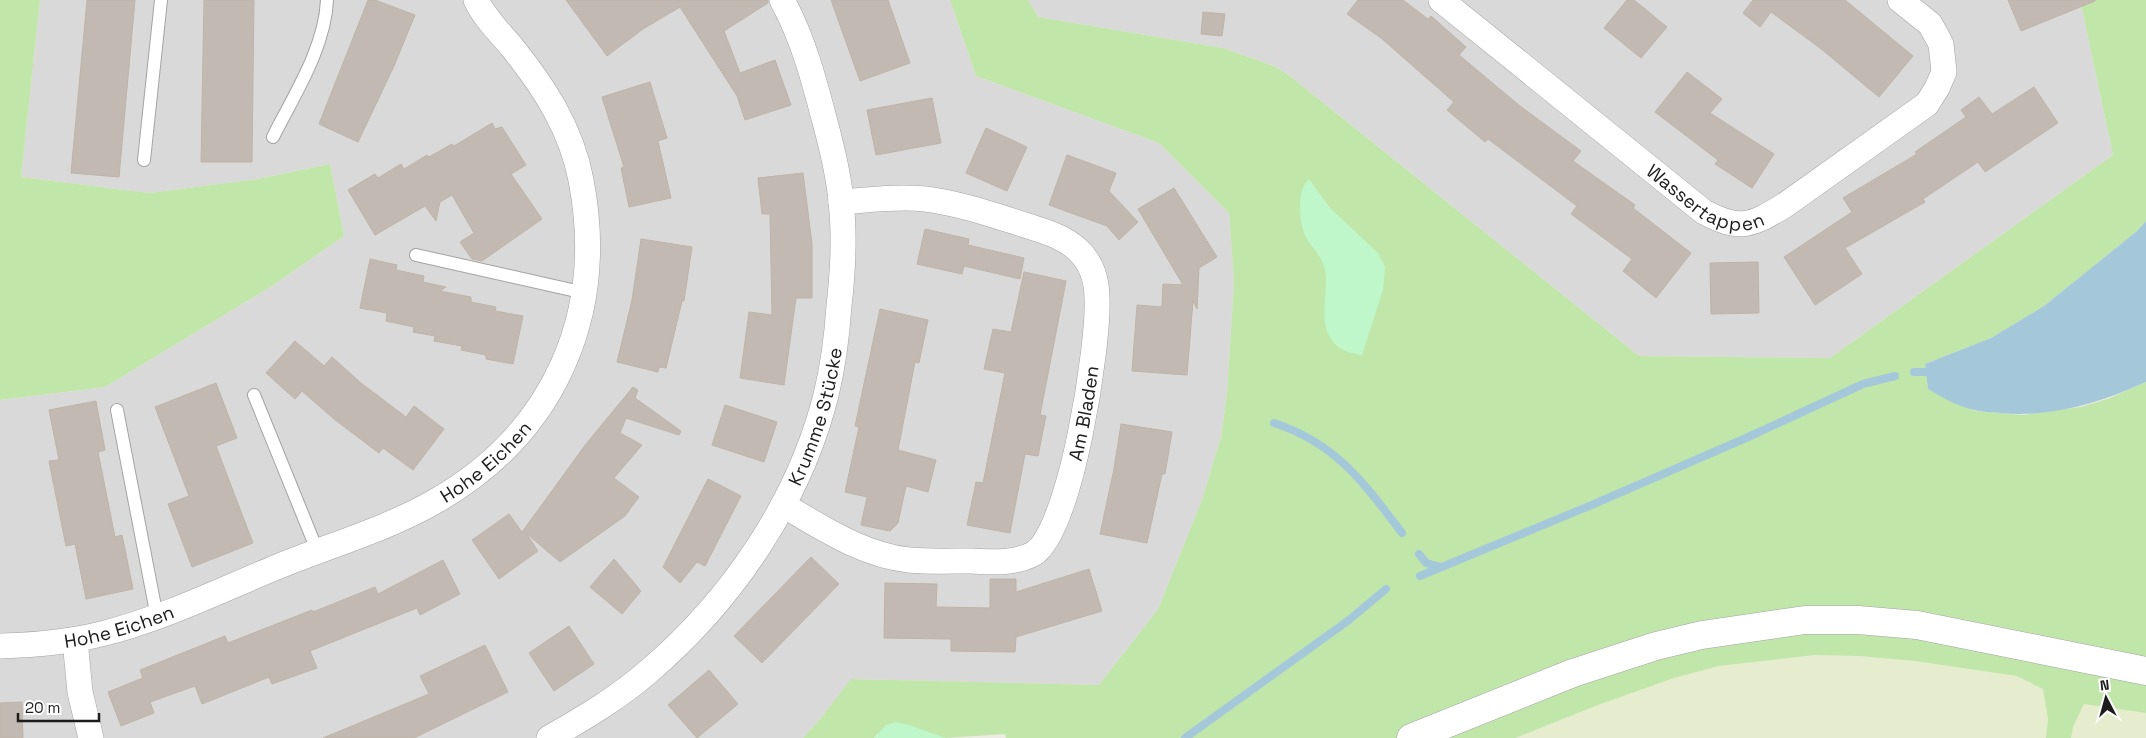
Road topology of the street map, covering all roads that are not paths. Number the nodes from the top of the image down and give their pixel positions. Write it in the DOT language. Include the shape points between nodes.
graph roads {
  1 [pos="161,0"];
  2 [pos="327,0"];
  3 [pos="476,0"];
  4 [pos="782,0"];
  5 [pos="1441,0"];
  6 [pos="1900,0"];
  7 [pos="273,137"];
  8 [pos="144,160"];
  9 [pos="842,202"];
  10 [pos="416,255"];
  11 [pos="585,293"];
  12 [pos="254,395"];
  13 [pos="117,410"];
  14 [pos="783,506"];
  15 [pos="317,550"];
  16 [pos="157,617"];
  17 [pos="75,640"];
  18 [pos="0,646"];
  19 [pos="2146,671"];
  20 [pos="91,738"];
  21 [pos="549,738"];
  22 [pos="1411,738"];
  1 -- 8 [label="lane"];
  2 -- 7 [label="lane" via="321,40"];
  3 -- 11 [label="street, Hohe Eichen" via="551,100 574,148 588,249"];
  4 -- 9 [label="street, Krumme Stücke" via="803,46 830,143"];
  5 -- 6 [label="street, Wassertappen" via="1704,212 1722,222 1744,225 1763,219 1785,206 1927,104 1944,72 1941,44 1930,24"];
  9 -- 14 [label="street, Krumme Stücke" via="842,277 833,364 826,397"];
  9 -- 14 [label="street, Am Bladen" via="924,199 964,206 1063,238 1079,250 1090,264 1098,297 1088,393 1072,470 1052,529 1042,546 1016,560 909,560 890,557 849,542"];
  10 -- 11 [label="lane"];
  11 -- 15 [label="street, Hohe Eichen" via="578,330 562,369 540,406 500,455 461,486 431,504"];
  12 -- 15 [label="lane"];
  13 -- 16 [label="lane"];
  14 -- 21 [label="street, Krumme Stücke" via="734,580 674,648 624,691"];
  15 -- 16 [label="street, Hohe Eichen"];
  16 -- 17 [label="street, Hohe Eichen"];
  17 -- 18 [label="street, Hohe Eichen"];
  17 -- 20 [label="street" via="80,692"];
  19 -- 22 [label="street" via="1916,625 1805,620 1702,635 1656,646 1574,673"];
}
